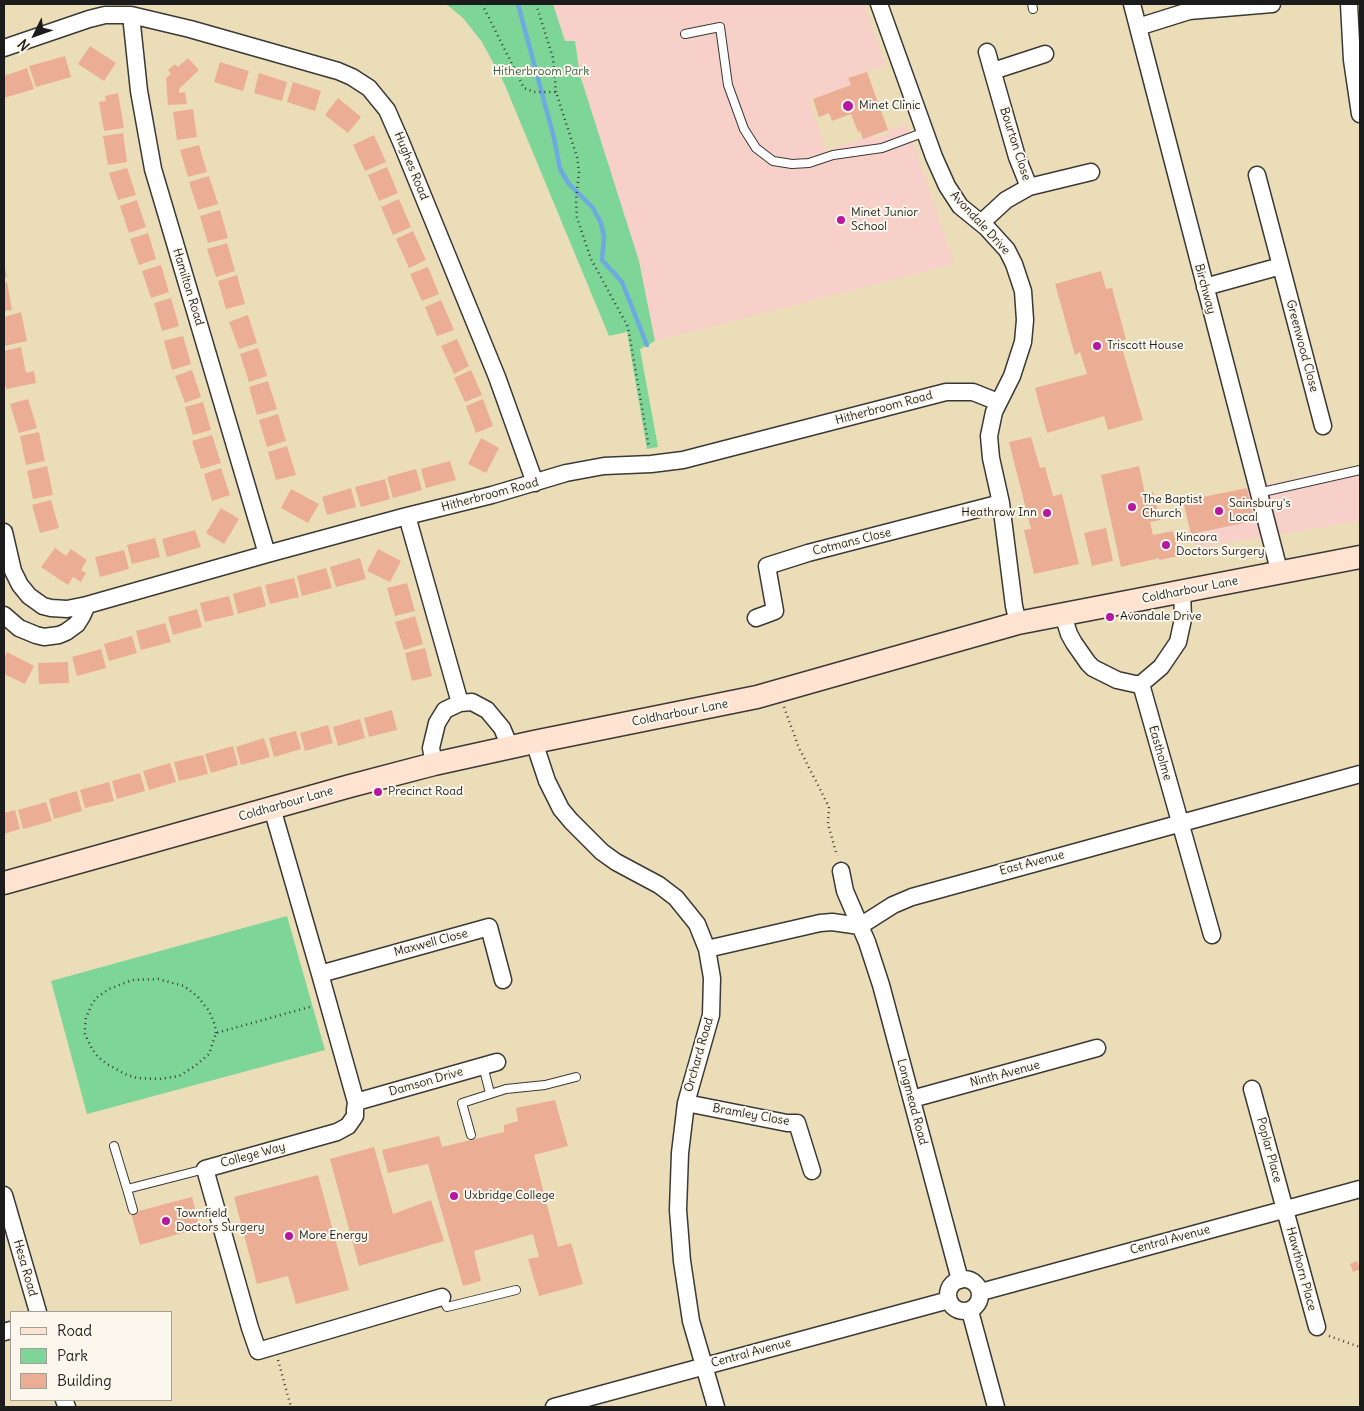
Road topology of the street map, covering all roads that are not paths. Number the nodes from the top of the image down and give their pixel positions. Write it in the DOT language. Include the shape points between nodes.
graph roads {
  1 [pos="879,4"];
  2 [pos="1132,4"];
  3 [pos="1272,4"];
  4 [pos="1349,4"];
  5 [pos="130,15"];
  6 [pos="1138,27"];
  7 [pos="685,34"];
  8 [pos="4,48"];
  9 [pos="987,52"];
  10 [pos="1045,54"];
  11 [pos="992,71"];
  12 [pos="1360,114"];
  13 [pos="925,132"];
  14 [pos="1091,172"];
  15 [pos="1257,175"];
  16 [pos="1029,187"];
  17 [pos="981,223"];
  18 [pos="1281,266"];
  19 [pos="1205,287"];
  20 [pos="998,402"];
  21 [pos="1323,426"];
  22 [pos="1360,470"];
  23 [pos="535,484"];
  24 [pos="1258,493"];
  25 [pos="1001,503"];
  26 [pos="407,516"];
  27 [pos="4,532"];
  28 [pos="267,554"];
  29 [pos="1360,557"];
  30 [pos="6,562"];
  31 [pos="1280,574"];
  32 [pos="1182,591"];
  33 [pos="87,605"];
  34 [pos="4,615"];
  35 [pos="1063,615"];
  36 [pos="756,618"];
  37 [pos="1018,623"];
  38 [pos="1141,684"];
  39 [pos="460,703"];
  40 [pos="534,742"];
  41 [pos="510,747"];
  42 [pos="434,764"];
  43 [pos="1360,774"];
  44 [pos="272,808"];
  45 [pos="1179,822"];
  46 [pos="841,871"];
  47 [pos="4,883"];
  48 [pos="860,926"];
  49 [pos="1212,935"];
  50 [pos="707,949"];
  51 [pos="320,974"];
  52 [pos="503,980"];
  53 [pos="1097,1048"];
  54 [pos="490,1064"];
  55 [pos="576,1077"];
  56 [pos="1252,1089"];
  57 [pos="490,1094"];
  58 [pos="912,1099"];
  59 [pos="356,1102"];
  60 [pos="686,1103"];
  61 [pos="471,1135"];
  62 [pos="114,1146"];
  63 [pos="205,1169"];
  64 [pos="812,1171"];
  65 [pos="127,1189"];
  66 [pos="1360,1189"];
  67 [pos="4,1195"];
  68 [pos="133,1210"];
  69 [pos="1285,1210"];
  70 [pos="960,1280"];
  71 [pos="516,1290"];
  72 [pos="981,1292"];
  73 [pos="442,1297"];
  74 [pos="948,1300"];
  75 [pos="38,1311"];
  76 [pos="970,1311"];
  77 [pos="1317,1327"];
  78 [pos="702,1367"];
  79 [pos="554,1407"];
  80 [pos="716,1407"];
  81 [pos="996,1407"];
  1 -- 13 [label="street, Avondale Drive"];
  2 -- 6 [label="street, Birchway"];
  3 -- 6 [label="street" via="1188,11"];
  4 -- 12 [label="street" via="1352,60"];
  5 -- 8 [label="street, Hughes Road" via="89,19"];
  5 -- 23 [label="street, Hughes Road" via="338,71 362,82 375,94 387,110 404,149 497,378"];
  5 -- 28 [label="street, Hamilton Road" via="153,169"];
  6 -- 19 [label="street, Birchway"];
  7 -- 13 [label="lane" via="720,27 728,85 744,129 756,148 774,161 809,163 833,155 882,148"];
  9 -- 11 [label="street, Bourton Close"];
  10 -- 11 [label="street"];
  11 -- 16 [label="street, Bourton Close"];
  13 -- 17 [label="street, Avondale Drive" via="951,193 966,212"];
  14 -- 16 [label="street"];
  15 -- 18 [label="street, Greenwood Close"];
  16 -- 17 [label="street, Bourton Close" via="1006,200"];
  17 -- 20 [label="street, Avondale Drive" via="1011,256 1025,300 1025,330 1020,354"];
  18 -- 19 [label="street"];
  18 -- 21 [label="street, Greenwood Close"];
  19 -- 24 [label="street, Birchway"];
  20 -- 23 [label="street, Hitherbroom Road" via="973,392 946,392 683,460 604,466 566,473"];
  20 -- 25 [label="street, Avondale Drive" via="991,419 990,447"];
  22 -- 24 [label="lane"];
  23 -- 26 [label="street, Hitherbroom Road"];
  24 -- 31 [label="street, Birchway"];
  25 -- 36 [label="street, Cotmans Close" via="767,566 775,611"];
  25 -- 37 [label="street, Avondale Drive"];
  26 -- 28 [label="street, Hitherbroom Road"];
  26 -- 39 [label="street"];
  27 -- 30 [label="street, Hitherbroom Road"];
  28 -- 33 [label="street, Hitherbroom Road"];
  29 -- 31 [label="street, Coldharbour Lane"];
  30 -- 33 [label="street, Hitherbroom Road" via="20,585 44,606 59,609"];
  31 -- 32 [label="street, Coldharbour Lane"];
  32 -- 35 [label="street, Coldharbour Lane"];
  32 -- 38 [label="street" via="1183,619 1178,642 1161,667"];
  33 -- 34 [label="street" via="77,624 52,636 36,635 19,628"];
  35 -- 37 [label="street, Coldharbour Lane"];
  35 -- 38 [label="street" via="1071,638 1093,668 1117,680"];
  37 -- 40 [label="street, Coldharbour Lane" via="779,692"];
  38 -- 45 [label="street, Eastholme"];
  39 -- 41 [label="street" via="472,702 487,710 502,728"];
  39 -- 42 [label="street" via="445,710 437,723 431,748"];
  40 -- 41 [label="street, Coldharbour Lane"];
  40 -- 50 [label="street, Orchard Road" via="546,781 566,815 609,857 660,884 676,898 697,924"];
  41 -- 42 [label="street, Coldharbour Lane"];
  42 -- 44 [label="street, Coldharbour Lane"];
  43 -- 45 [label="street, East Avenue"];
  44 -- 47 [label="street, Coldharbour Lane"];
  44 -- 51 [label="street"];
  45 -- 48 [label="street, East Avenue" via="912,897 876,914"];
  45 -- 49 [label="street, Eastholme"];
  46 -- 48 [label="street, Longmead Road" via="850,907"];
  48 -- 50 [label="street" via="820,923"];
  48 -- 58 [label="street, Longmead Road" via="876,969"];
  50 -- 60 [label="street, Orchard Road" via="712,978 711,1015"];
  51 -- 52 [label="street, Maxwell Close" via="489,927"];
  51 -- 59 [label="street"];
  53 -- 58 [label="street, Ninth Avenue"];
  54 -- 57 [label="lane"];
  54 -- 59 [label="street, Damson Drive"];
  55 -- 57 [label="lane"];
  56 -- 69 [label="street, Poplar Place"];
  57 -- 61 [label="lane" via="462,1103"];
  58 -- 70 [label="street, Longmead Road"];
  59 -- 63 [label="street, College Way" via="354,1116 343,1129"];
  60 -- 64 [label="street, Bramley Close" via="797,1123"];
  60 -- 78 [label="street, Orchard Road" via="680,1153 679,1225 690,1321"];
  62 -- 65 [label="lane"];
  63 -- 65 [label="lane"];
  63 -- 73 [label="street, College Way" via="258,1351"];
  65 -- 68 [label="lane"];
  66 -- 69 [label="street, Central Avenue"];
  67 -- 75 [label="street, Hesa Road"];
  69 -- 72 [label="street, Central Avenue"];
  69 -- 77 [label="street, Hawthorn Place"];
  70 -- 72 [label="street" via="973,1281"];
  70 -- 74 [label="street" via="950,1287"];
  71 -- 73 [label="lane" via="447,1307"];
  72 -- 76 [label="street" via="978,1306"];
  74 -- 76 [label="street" via="961,1312"];
  74 -- 78 [label="street, Central Avenue"];
  76 -- 81 [label="street"];
  78 -- 79 [label="street, Central Avenue"];
  78 -- 80 [label="street, Orchard Road"];
}
